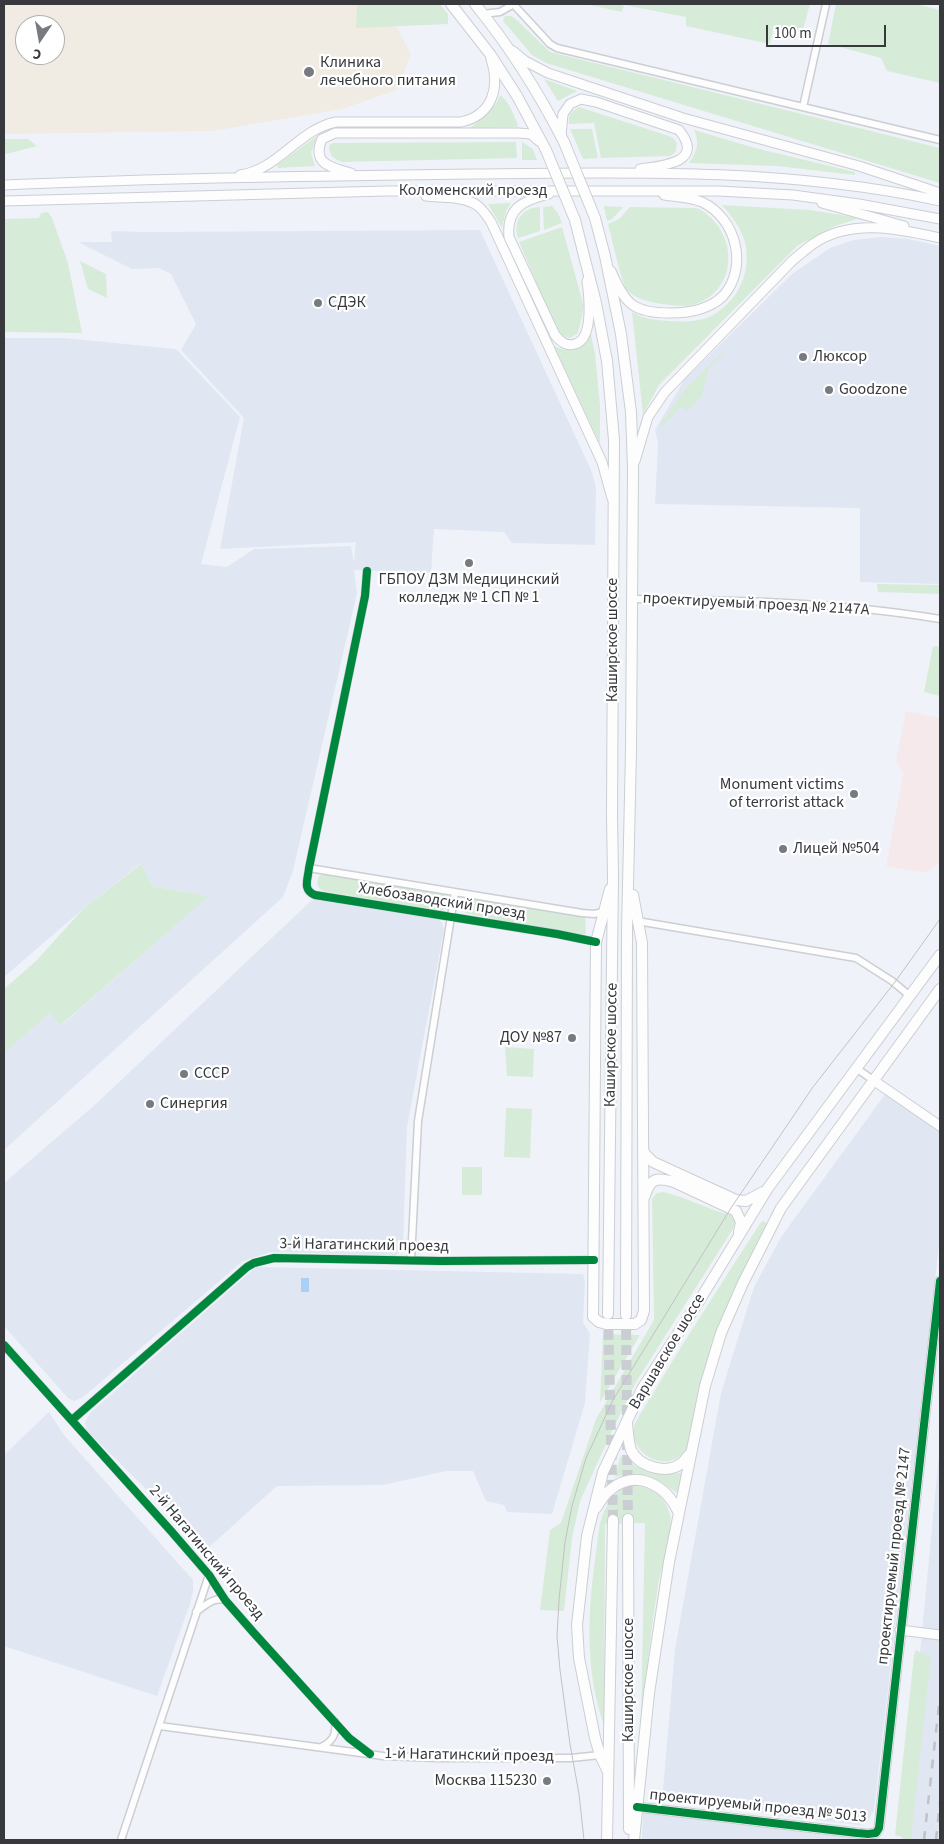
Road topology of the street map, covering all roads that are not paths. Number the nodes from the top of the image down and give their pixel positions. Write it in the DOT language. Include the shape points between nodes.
graph roads {
  1 [pos="451,4"];
  2 [pos="475,4"];
  3 [pos="514,4"];
  4 [pos="826,4"];
  5 [pos="483,14"];
  6 [pos="506,45"];
  7 [pos="490,54"];
  8 [pos="803,107"];
  9 [pos="563,139"];
  10 [pos="940,140"];
  11 [pos="545,147"];
  12 [pos="617,172"];
  13 [pos="366,176"];
  14 [pos="198,180"];
  15 [pos="4,185"];
  16 [pos="562,190"];
  17 [pos="632,190"];
  18 [pos="386,191"];
  19 [pos="940,193"];
  20 [pos="793,195"];
  21 [pos="4,201"];
  22 [pos="940,201"];
  23 [pos="940,219"];
  24 [pos="940,237"];
  25 [pos="605,256"];
  26 [pos="585,258"];
  27 [pos="633,469"];
  28 [pos="614,505"];
  29 [pos="366,571"];
  30 [pos="631,599"];
  31 [pos="940,619"];
  32 [pos="309,868"];
  33 [pos="629,870"];
  34 [pos="614,876"];
  35 [pos="455,892"];
  36 [pos="603,912"];
  37 [pos="452,917"];
  38 [pos="637,921"];
  39 [pos="596,942"];
  40 [pos="940,956"];
  41 [pos="940,989"];
  42 [pos="910,996"];
  43 [pos="856,1068"];
  44 [pos="873,1080"];
  45 [pos="940,1126"];
  46 [pos="642,1141"];
  47 [pos="768,1188"];
  48 [pos="643,1202"];
  49 [pos="737,1236"];
  50 [pos="411,1260"];
  51 [pos="594,1260"];
  52 [pos="940,1281"];
  53 [pos="608,1314"];
  54 [pos="626,1314"];
  55 [pos="4,1345"];
  56 [pos="72,1420"];
  57 [pos="628,1422"];
  58 [pos="691,1452"];
  59 [pos="593,1512"];
  60 [pos="678,1513"];
  61 [pos="628,1519"];
  62 [pos="613,1520"];
  63 [pos="209,1575"];
  64 [pos="226,1600"];
  65 [pos="196,1612"];
  66 [pos="900,1630"];
  67 [pos="940,1635"];
  68 [pos="335,1722"];
  69 [pos="160,1726"];
  70 [pos="320,1747"];
  71 [pos="370,1754"];
  72 [pos="600,1755"];
  73 [pos="608,1772"];
  74 [pos="637,1807"];
  75 [pos="876,1833"];
  76 [pos="121,1840"];
  77 [pos="607,1840"];
  78 [pos="629,1840"];
  79 [pos="634,1840"];
  1 -- 7 [label="main road, Каширское шоссе"];
  2 -- 5 [label="main road, Каширское шоссе"];
  3 -- 5 [label="street" via="500,12"];
  3 -- 8 [label="street" via="550,44 558,48"];
  4 -- 8 [label="street"];
  5 -- 6 [label="main road, Каширское шоссе"];
  6 -- 9 [label="main road, Каширское шоссе"];
  6 -- 19 [label="main road" via="525,61 548,73 683,118 859,166"];
  7 -- 11 [label="main road, Каширское шоссе"];
  7 -- 14 [label="main road" via="496,87 488,104 472,119 461,122 325,124 257,170"];
  8 -- 10 [label="street"];
  9 -- 12 [label="main road" via="563,114 570,104 581,99 679,130 686,138 686,152 681,160"];
  9 -- 25 [label="main road, Каширское шоссе, bridge" via="595,218"];
  11 -- 13 [label="main road" via="534,136 523,133 335,133 322,139 319,155 324,163 330,168"];
  11 -- 26 [label="main road, Каширское шоссе, bridge" via="575,220"];
  12 -- 13 [label="main road, Коломенский проезд"];
  12 -- 22 [label="main road, Коломенский проезд" via="778,178 868,188"];
  13 -- 14 [label="main road, Коломенский проезд"];
  14 -- 15 [label="main road, Коломенский проезд"];
  16 -- 17 [label="main road, Коломенский проезд"];
  16 -- 18 [label="main road, Коломенский проезд"];
  16 -- 26 [label="main road" via="530,199 517,208 508,228 509,237 555,335 566,344 578,343 588,325 590,307"];
  17 -- 20 [label="main road, Коломенский проезд"];
  17 -- 25 [label="main road" via="690,199 714,210 733,235 737,249 736,271 723,296 712,304 692,312 649,312 640,310 626,299"];
  18 -- 21 [label="main road, Коломенский проезд"];
  18 -- 28 [label="main road" via="467,200 486,214 602,462"];
  20 -- 23 [label="main road, Коломенский проезд"];
  20 -- 24 [label="main road"];
  24 -- 27 [label="main road" via="867,227 848,229 814,243 792,261 665,392 648,417"];
  25 -- 27 [label="main road, Каширское шоссе" via="621,334 631,412"];
  26 -- 28 [label="main road, Каширское шоссе" via="607,361 614,440"];
  27 -- 30 [label="main road, Каширское шоссе"];
  28 -- 34 [label="main road, Каширское шоссе"];
  29 -- 32 [label="street" via="365,596"];
  30 -- 31 [label="street, проектируемый проезд № 2147А" via="807,604"];
  30 -- 33 [label="main road, Каширское шоссе"];
  32 -- 35 [label="street, Хлебозаводский проезд"];
  32 -- 37 [label="street, Хлебозаводский проезд" via="306,888 314,895"];
  33 -- 38 [label="main road"];
  33 -- 54 [label="main road, Каширское шоссе"];
  34 -- 36 [label="main road"];
  34 -- 53 [label="main road, Каширское шоссе"];
  35 -- 36 [label="street, Хлебозаводский проезд" via="582,913"];
  35 -- 37 [label="street"];
  36 -- 39 [label="main road"];
  37 -- 39 [label="street, Хлебозаводский проезд"];
  37 -- 50 [label="street" via="418,1121"];
  38 -- 42 [label="street" via="856,958"];
  38 -- 46 [label="main road" via="642,943"];
  39 -- 51 [label="main road"];
  40 -- 42 [label="main road, Варшавское шоссе"];
  41 -- 44 [label="main road, Варшавское шоссе"];
  42 -- 43 [label="main road, Варшавское шоссе"];
  43 -- 44 [label="street"];
  43 -- 47 [label="main road, Варшавское шоссе"];
  44 -- 45 [label="main road"];
  44 -- 58 [label="main road, Варшавское шоссе" via="781,1208 743,1283 721,1333 705,1386"];
  46 -- 47 [label="main road" via="644,1153 653,1162 730,1199 746,1201"];
  46 -- 48 [label="main road"];
  47 -- 49 [label="main road, Варшавское шоссе"];
  48 -- 49 [label="main road" via="648,1186 654,1180 674,1182 736,1211 741,1222"];
  48 -- 51 [label="main road" via="644,1312 641,1320 635,1324 606,1324 593,1317"];
  49 -- 57 [label="main road, Варшавское шоссе" via="642,1389"];
  50 -- 51 [label="street, 3-й Нагатинский проезд"];
  50 -- 56 [label="street, 3-й Нагатинский проезд" via="274,1258 254,1263"];
  52 -- 66 [label="main road, проектируемый проезд № 2147"];
  55 -- 56 [label="street, 2-й Нагатинский проезд"];
  56 -- 63 [label="street, 2-й Нагатинский проезд"];
  57 -- 58 [label="main road" via="632,1451 651,1467 674,1466 682,1463"];
  57 -- 59 [label="main road, Варшавское шоссе" via="603,1472"];
  58 -- 60 [label="main road, Варшавское шоссе"];
  59 -- 60 [label="main road" via="609,1490 625,1481 643,1480 673,1500"];
  59 -- 72 [label="main road, Варшавское шоссе" via="577,1625 579,1658"];
  60 -- 74 [label="main road, Варшавское шоссе" via="656,1637"];
  61 -- 78 [label="main road, Каширское шоссе"];
  62 -- 73 [label="main road, Каширское шоссе"];
  63 -- 64 [label="street, 2-й Нагатинский проезд"];
  63 -- 65 [label="street"];
  64 -- 65 [label="street" via="218,1598"];
  64 -- 68 [label="street, 2-й Нагатинский проезд"];
  65 -- 69 [label="street"];
  66 -- 67 [label="main road"];
  66 -- 75 [label="main road, проектируемый проезд № 2147" via="881,1816"];
  68 -- 70 [label="street" via="334,1738"];
  68 -- 71 [label="street, 2-й Нагатинский проезд"];
  69 -- 70 [label="street, 1-й Нагатинский проезд"];
  69 -- 76 [label="street"];
  70 -- 71 [label="street, 1-й Нагатинский проезд"];
  71 -- 72 [label="street, 1-й Нагатинский проезд" via="438,1758"];
  72 -- 73 [label="main road, Варшавское шоссе"];
  73 -- 77 [label="main road, Варшавское шоссе"];
  74 -- 75 [label="main road, проектируемый проезд № 5013" via="857,1834"];
  74 -- 79 [label="main road, Варшавское шоссе"];
}
